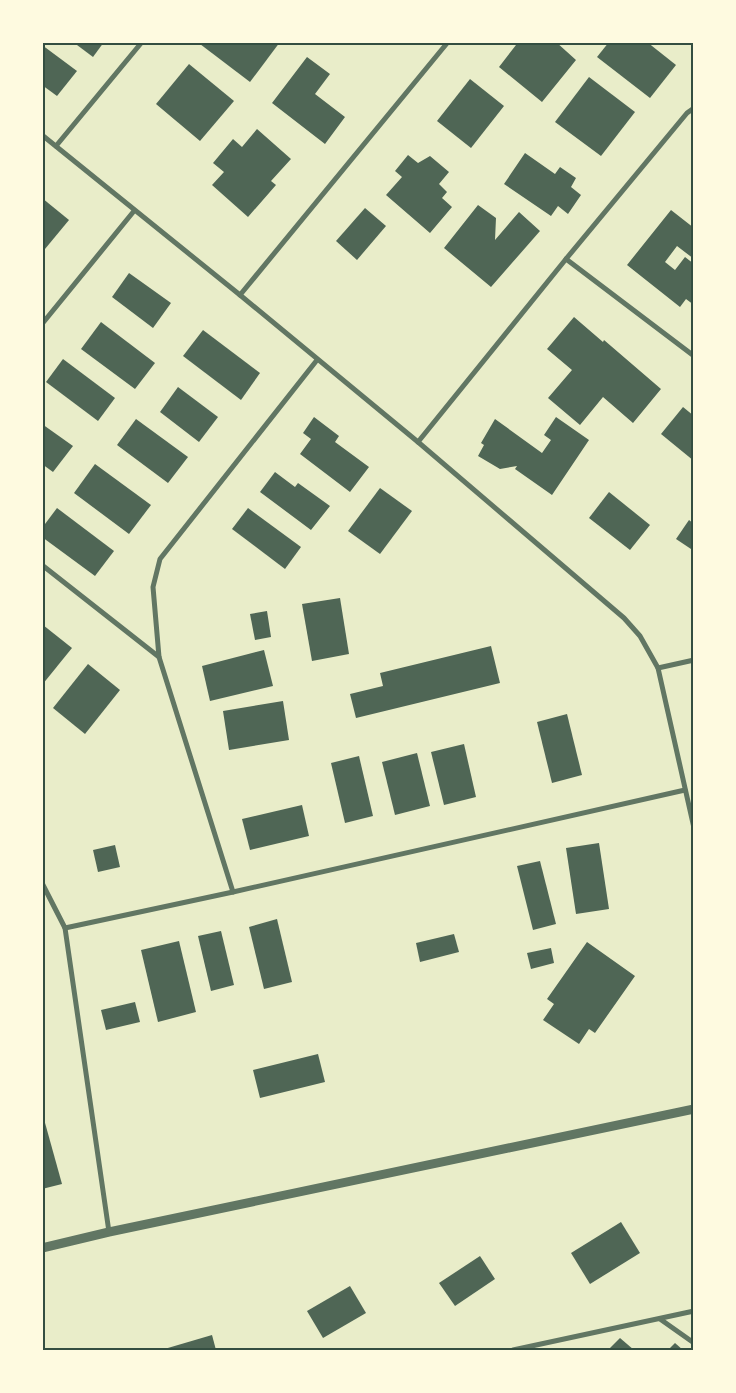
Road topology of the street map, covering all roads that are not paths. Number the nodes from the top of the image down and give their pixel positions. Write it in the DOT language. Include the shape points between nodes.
graph roads {
  1 [pos="142,42"];
  2 [pos="448,42"];
  3 [pos="694,108"];
  4 [pos="42,135"];
  5 [pos="56,146"];
  6 [pos="134,211"];
  7 [pos="566,259"];
  8 [pos="240,295"];
  9 [pos="42,324"];
  10 [pos="694,356"];
  11 [pos="318,360"];
  12 [pos="418,442"];
  13 [pos="42,565"];
  14 [pos="159,657"];
  15 [pos="694,660"];
  16 [pos="658,668"];
  17 [pos="685,790"];
  18 [pos="694,828"];
  19 [pos="42,883"];
  20 [pos="233,892"];
  21 [pos="65,928"];
  22 [pos="694,1109"];
  23 [pos="110,1232"];
  24 [pos="42,1248"];
  25 [pos="694,1311"];
  26 [pos="660,1318"];
  27 [pos="694,1343"];
  28 [pos="513,1350"];
  1 -- 5 [label="street"];
  2 -- 8 [label="street"];
  3 -- 7 [label="street"];
  4 -- 5 [label="street"];
  5 -- 6 [label="street"];
  6 -- 8 [label="street"];
  6 -- 9 [label="street"];
  7 -- 10 [label="street"];
  7 -- 12 [label="street"];
  8 -- 11 [label="street"];
  11 -- 12 [label="street"];
  11 -- 14 [label="street" via="160,559 153,587"];
  12 -- 16 [label="street" via="624,618 640,636"];
  13 -- 14 [label="street"];
  14 -- 20 [label="street"];
  15 -- 16 [label="street"];
  16 -- 17 [label="street"];
  17 -- 18 [label="street"];
  17 -- 20 [label="street"];
  19 -- 21 [label="street"];
  20 -- 21 [label="street"];
  21 -- 23 [label="street"];
  22 -- 23 [label="street"];
  23 -- 24 [label="street"];
  25 -- 26 [label="street"];
  26 -- 27 [label="street"];
  26 -- 28 [label="street"];
}
